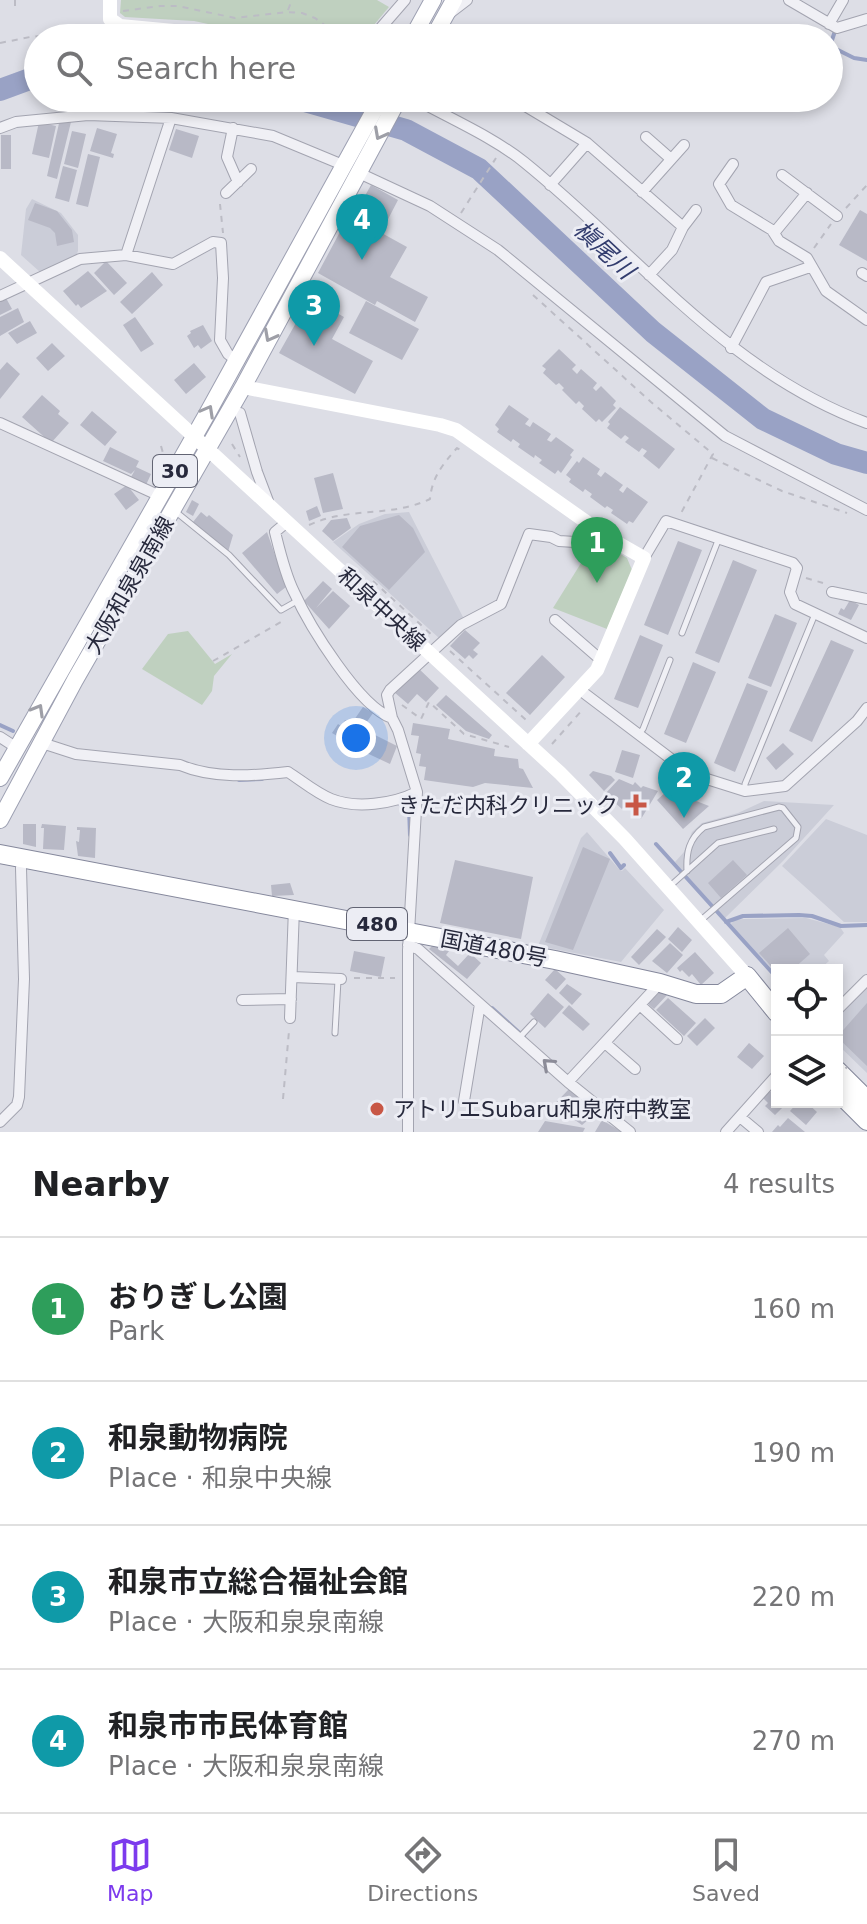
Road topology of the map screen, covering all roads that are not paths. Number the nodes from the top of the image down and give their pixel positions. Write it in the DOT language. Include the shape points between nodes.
graph roads {
  1 [pos="405,0"];
  2 [pos="433,0"];
  3 [pos="454,0"];
  4 [pos="467,0"];
  5 [pos="789,0"];
  6 [pos="843,0"];
  7 [pos="444,17"];
  8 [pos="867,19"];
  9 [pos="384,24"];
  10 [pos="420,24"];
  11 [pos="440,24"];
  12 [pos="829,24"];
  13 [pos="843,26"];
  14 [pos="375,112"];
  15 [pos="389,112"];
  16 [pos="438,112"];
  17 [pos="535,112"];
  18 [pos="171,118"];
  19 [pos="0,128"];
  20 [pos="233,128"];
  21 [pos="646,137"];
  22 [pos="587,143"];
  23 [pos="684,145"];
  24 [pos="671,159"];
  25 [pos="733,164"];
  26 [pos="352,167"];
  27 [pos="251,169"];
  28 [pos="782,175"];
  29 [pos="238,182"];
  30 [pos="550,185"];
  31 [pos="642,192"];
  32 [pos="226,193"];
  33 [pos="807,193"];
  34 [pos="696,210"];
  35 [pos="837,216"];
  36 [pos="683,227"];
  37 [pos="774,233"];
  38 [pos="126,255"];
  39 [pos="0,258"];
  40 [pos="808,262"];
  41 [pos="649,275"];
  42 [pos="25,283"];
  43 [pos="0,296"];
  44 [pos="867,320"];
  45 [pos="731,348"];
  46 [pos="236,360"];
  47 [pos="243,387"];
  48 [pos="240,413"];
  49 [pos="0,423"];
  50 [pos="867,423"];
  51 [pos="194,437"];
  52 [pos="207,449"];
  53 [pos="160,496"];
  54 [pos="270,507"];
  55 [pos="172,509"];
  56 [pos="867,510"];
  57 [pos="287,522"];
  58 [pos="719,538"];
  59 [pos="591,543"];
  60 [pos="644,558"];
  61 [pos="838,597"];
  62 [pos="867,599"];
  63 [pos="298,600"];
  64 [pos="815,613"];
  65 [pos="555,620"];
  66 [pos="686,622"];
  67 [pos="696,625"];
  68 [pos="682,633"];
  69 [pos="867,638"];
  70 [pos="435,648"];
  71 [pos="601,660"];
  72 [pos="670,660"];
  73 [pos="663,679"];
  74 [pos="672,683"];
  75 [pos="585,695"];
  76 [pos="867,708"];
  77 [pos="391,712"];
  78 [pos="638,735"];
  79 [pos="0,737"];
  80 [pos="42,743"];
  81 [pos="528,744"];
  82 [pos="17,748"];
  83 [pos="0,778"];
  84 [pos="745,791"];
  85 [pos="417,792"];
  86 [pos="0,820"];
  87 [pos="774,829"];
  88 [pos="0,854"];
  89 [pos="23,858"];
  90 [pos="685,873"];
  91 [pos="668,888"];
  92 [pos="294,908"];
  93 [pos="699,922"];
  94 [pos="409,938"];
  95 [pos="747,976"];
  96 [pos="293,977"];
  97 [pos="340,979"];
  98 [pos="867,980"];
  99 [pos="660,983"];
  100 [pos="291,999"];
  101 [pos="242,1000"];
  102 [pos="480,1004"];
  103 [pos="843,1004"];
  104 [pos="640,1005"];
  105 [pos="771,1006"];
  106 [pos="290,1018"];
  107 [pos="534,1022"];
  108 [pos="335,1033"];
  109 [pos="521,1036"];
  110 [pos="677,1039"];
  111 [pos="605,1043"];
  112 [pos="635,1069"];
  113 [pos="843,1069"];
  114 [pos="568,1082"];
  115 [pos="771,1082"];
  116 [pos="843,1097"];
  117 [pos="867,1100"];
  118 [pos="464,1101"];
  119 [pos="740,1117"];
  120 [pos="867,1121"];
  121 [pos="0,1122"];
  122 [pos="408,1132"];
  123 [pos="630,1132"];
  124 [pos="726,1132"];
  125 [pos="758,1132"];
  1 -- 9 [label="street"];
  2 -- 10 [label="main road"];
  3 -- 7 [label="main road"];
  4 -- 7 [label="street"];
  5 -- 12 [label="street"];
  6 -- 12 [label="street"];
  7 -- 11 [label="main road"];
  8 -- 13 [label="street"];
  14 -- 26 [label="main road, 大阪和泉泉南線 / 30"];
  15 -- 26 [label="main road, 大阪和泉泉南線 / 30, one-way"];
  16 -- 30 [label="street" via="522,160"];
  17 -- 22 [label="street"];
  18 -- 19 [label="street" via="88,115"];
  18 -- 20 [label="street"];
  18 -- 38 [label="street"];
  20 -- 26 [label="street" via="273,136"];
  20 -- 29 [label="street" via="227,157"];
  21 -- 24 [label="street"];
  22 -- 30 [label="street"];
  22 -- 31 [label="street"];
  23 -- 24 [label="street"];
  24 -- 31 [label="street"];
  25 -- 37 [label="street" via="719,184 731,205"];
  26 -- 46 [label="main road, 大阪和泉泉南線 / 30"];
  26 -- 47 [label="main road, 大阪和泉泉南線 / 30, one-way"];
  26 -- 56 [label="street" via="430,206 498,250 725,436"];
  27 -- 29 [label="street"];
  28 -- 33 [label="street"];
  29 -- 32 [label="street"];
  30 -- 41 [label="street"];
  31 -- 36 [label="street"];
  33 -- 35 [label="street"];
  33 -- 37 [label="street"];
  34 -- 36 [label="street"];
  36 -- 41 [label="street" via="672,250"];
  37 -- 40 [label="street"];
  38 -- 42 [label="street" via="80,259"];
  38 -- 46 [label="street" via="173,264 213,242 221,243 220,340"];
  39 -- 42 [label="street, 和泉中央線"];
  40 -- 44 [label="street" via="826,291"];
  40 -- 45 [label="street" via="766,282"];
  41 -- 45 [label="street"];
  42 -- 43 [label="street"];
  42 -- 51 [label="street, 和泉中央線"];
  45 -- 50 [label="street" via="786,385"];
  51 -- 46 [label="main road, 大阪和泉泉南線 / 30, one-way"];
  47 -- 52 [label="main road, 大阪和泉泉南線 / 30"];
  47 -- 60 [label="street" via="456,430"];
  48 -- 54 [label="street"];
  49 -- 53 [label="street"];
  51 -- 52 [label="street, 和泉中央線"];
  51 -- 53 [label="main road, 大阪和泉泉南線 / 30"];
  52 -- 54 [label="street, 和泉中央線"];
  52 -- 55 [label="main road, 大阪和泉泉南線 / 30"];
  82 -- 53 [label="main road, 大阪和泉泉南線 / 30, one-way"];
  54 -- 57 [label="street, 和泉中央線"];
  55 -- 63 [label="lane" via="229,555 281,610"];
  55 -- 80 [label="main road, 大阪和泉泉南線 / 30"];
  57 -- 63 [label="street" via="275,532"];
  57 -- 70 [label="street, 和泉中央線"];
  58 -- 60 [label="street" via="666,521"];
  58 -- 64 [label="street" via="793,563 797,568 790,592 795,604"];
  58 -- 66 [label="lane"];
  59 -- 70 [label="street" via="529,534 501,604 461,625"];
  60 -- 71 [label="street"];
  61 -- 62 [label="street"];
  63 -- 77 [label="street" via="352,685 381,714"];
  64 -- 69 [label="street"];
  64 -- 84 [label="lane"];
  65 -- 71 [label="street"];
  66 -- 67 [label="lane"];
  66 -- 68 [label="lane"];
  70 -- 77 [label="street" via="390,690"];
  70 -- 81 [label="street, 和泉中央線"];
  71 -- 75 [label="street"];
  72 -- 73 [label="lane"];
  73 -- 74 [label="lane"];
  73 -- 78 [label="lane"];
  75 -- 78 [label="street"];
  75 -- 81 [label="street"];
  76 -- 84 [label="street" via="785,786"];
  77 -- 85 [label="street"];
  78 -- 84 [label="street" via="691,774"];
  79 -- 82 [label="street"];
  80 -- 85 [label="street" via="76,754 248,776 288,772 343,804 395,800"];
  80 -- 86 [label="main road, 大阪和泉泉南線 / 30"];
  81 -- 91 [label="street, 和泉中央線"];
  82 -- 83 [label="main road, 大阪和泉泉南線 / 30"];
  85 -- 94 [label="street"];
  87 -- 90 [label="lane" via="718,843"];
  88 -- 89 [label="highway, 国道480号 / 480"];
  89 -- 92 [label="highway, 国道480号 / 480"];
  89 -- 121 [label="street" via="19,1097"];
  90 -- 91 [label="lane"];
  90 -- 93 [label="lane" via="687,848 704,827 779,807 798,827 796,838"];
  91 -- 93 [label="street, 和泉中央線"];
  92 -- 94 [label="highway, 国道480号 / 480"];
  92 -- 96 [label="street"];
  93 -- 95 [label="street, 和泉中央線"];
  94 -- 99 [label="highway, 国道480号 / 480"];
  94 -- 102 [label="street"];
  94 -- 122 [label="street"];
  95 -- 99 [label="highway, 国道480号 / 480" via="721,994"];
  95 -- 105 [label="highway"];
  96 -- 97 [label="street"];
  96 -- 100 [label="street"];
  97 -- 108 [label="lane"];
  98 -- 103 [label="street"];
  99 -- 104 [label="street"];
  100 -- 101 [label="street"];
  100 -- 106 [label="street"];
  102 -- 109 [label="street"];
  102 -- 118 [label="street"];
  104 -- 110 [label="street"];
  104 -- 111 [label="street"];
  107 -- 109 [label="lane"];
  114 -- 109 [label="street, one-way"];
  111 -- 112 [label="street"];
  111 -- 114 [label="street"];
  113 -- 117 [label="highway"];
  114 -- 123 [label="street"];
  115 -- 119 [label="street"];
  116 -- 120 [label="highway"];
  119 -- 124 [label="street"];
  119 -- 125 [label="street"];
}
